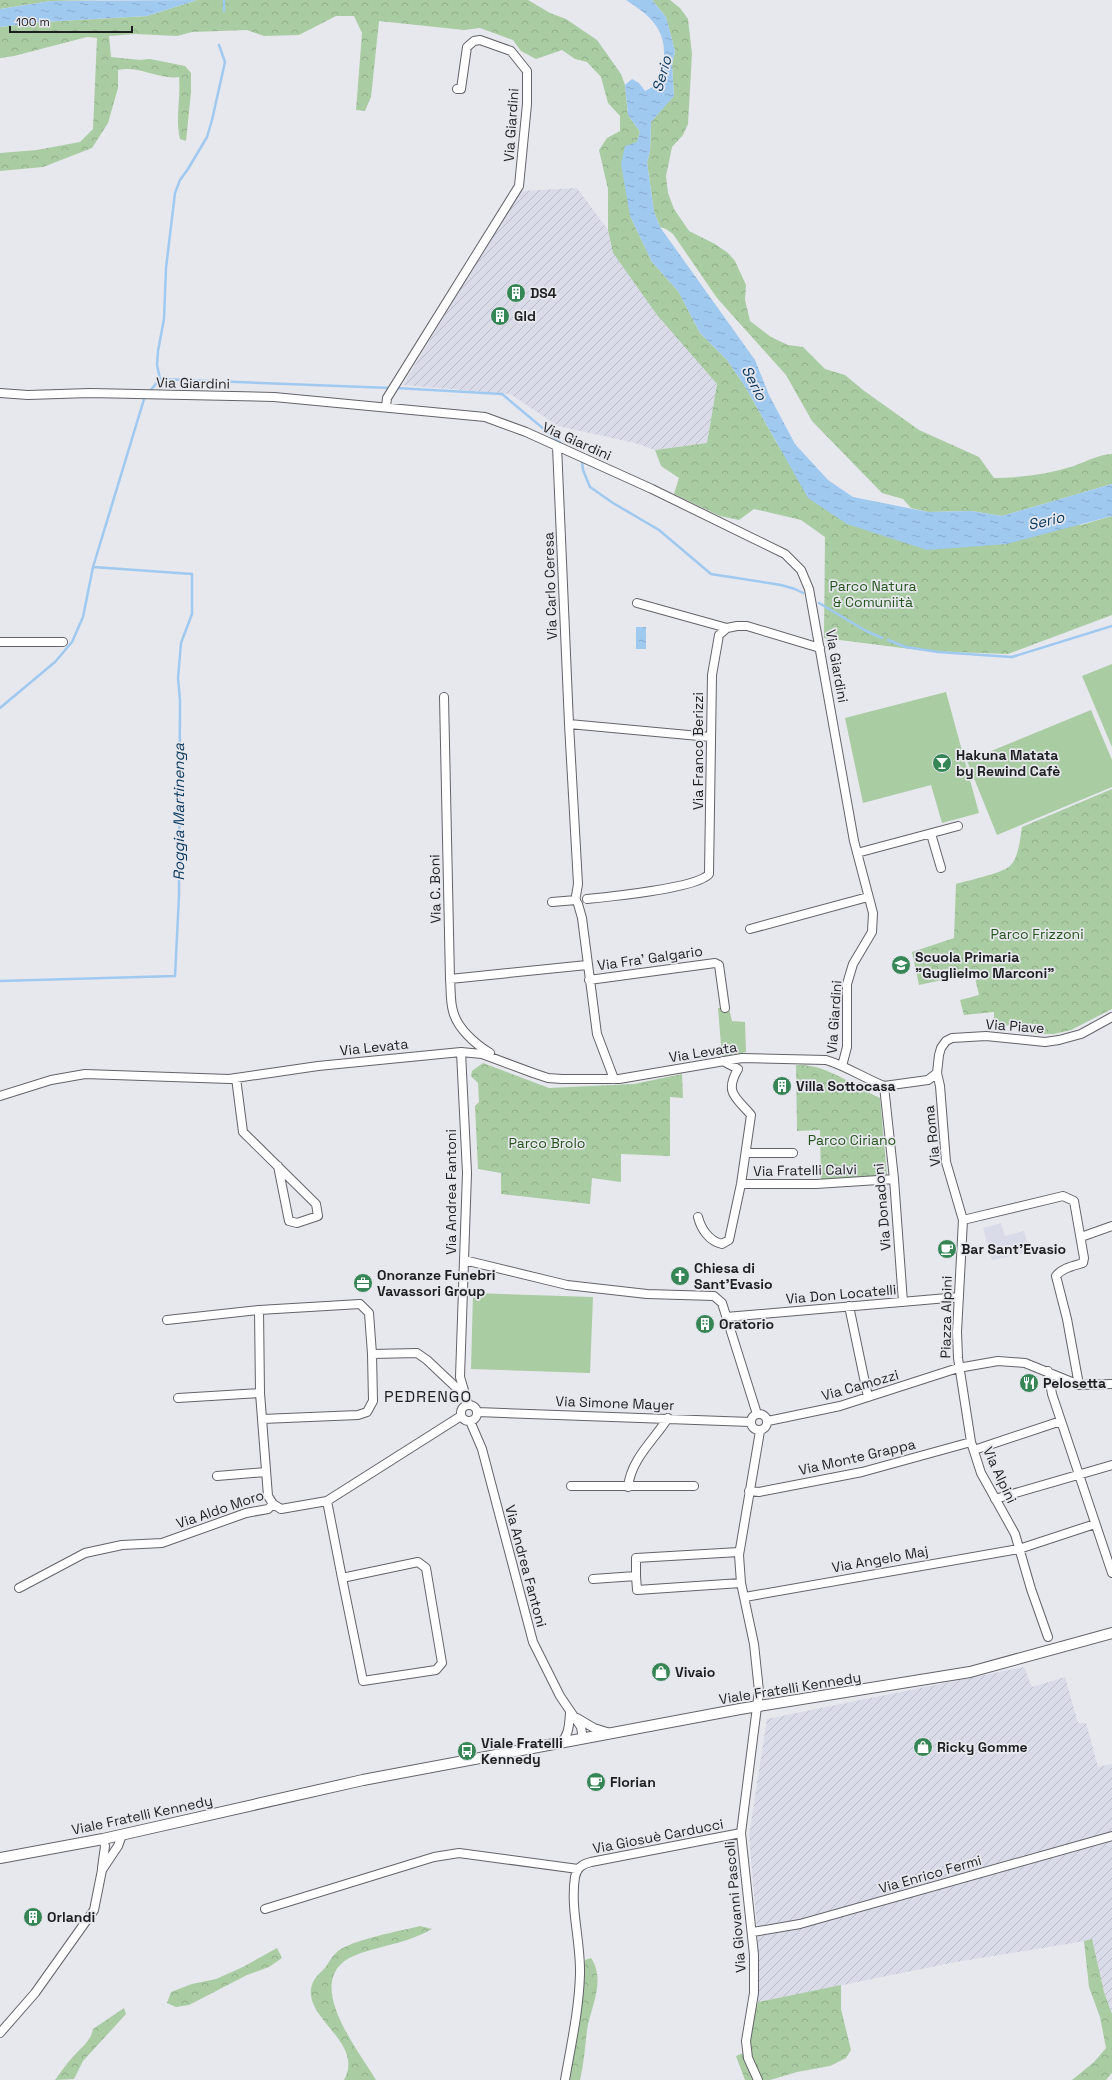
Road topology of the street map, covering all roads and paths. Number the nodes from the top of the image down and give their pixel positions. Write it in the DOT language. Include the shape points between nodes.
graph roads {
  1 [pos="457,89"];
  2 [pos="0,393"];
  3 [pos="386,407"];
  4 [pos="557,446"];
  5 [pos="637,603"];
  6 [pos="727,628"];
  7 [pos="0,642"];
  8 [pos="63,642"];
  9 [pos="820,648"];
  10 [pos="444,697"];
  11 [pos="569,724"];
  12 [pos="710,737"];
  13 [pos="958,826"];
  14 [pos="931,834"];
  15 [pos="857,853"];
  16 [pos="941,868"];
  17 [pos="868,897"];
  18 [pos="582,899"];
  19 [pos="552,902"];
  20 [pos="750,929"];
  21 [pos="587,966"];
  22 [pos="450,979"];
  23 [pos="589,980"];
  24 [pos="726,1008"];
  25 [pos="1112,1017"];
  26 [pos="461,1052"];
  27 [pos="748,1058"];
  28 [pos="499,1059"];
  29 [pos="723,1061"];
  30 [pos="842,1066"];
  31 [pos="738,1069"];
  32 [pos="937,1073"];
  33 [pos="236,1078"];
  34 [pos="614,1079"];
  35 [pos="884,1086"];
  36 [pos="0,1096"];
  37 [pos="747,1153"];
  38 [pos="793,1153"];
  39 [pos="278,1166"];
  40 [pos="894,1179"];
  41 [pos="742,1184"];
  42 [pos="698,1217"];
  43 [pos="963,1220"];
  44 [pos="1112,1226"];
  45 [pos="1082,1236"];
  46 [pos="464,1260"];
  47 [pos="959,1297"];
  48 [pos="903,1302"];
  49 [pos="849,1306"];
  50 [pos="259,1310"];
  51 [pos="726,1317"];
  52 [pos="166,1320"];
  53 [pos="372,1354"];
  54 [pos="958,1368"];
  55 [pos="1048,1371"];
  56 [pos="1112,1384"];
  57 [pos="1079,1385"];
  58 [pos="260,1393"];
  59 [pos="464,1395"];
  60 [pos="868,1397"];
  61 [pos="178,1398"];
  62 [pos="468,1404"];
  63 [pos="477,1412"];
  64 [pos="757,1414"];
  65 [pos="461,1416"];
  66 [pos="668,1418"];
  67 [pos="262,1419"];
  68 [pos="470,1421"];
  69 [pos="768,1421"];
  70 [pos="1061,1421"];
  71 [pos="751,1422"];
  72 [pos="760,1431"];
  73 [pos="972,1446"];
  74 [pos="1112,1465"];
  75 [pos="266,1472"];
  76 [pos="1078,1474"];
  77 [pos="217,1476"];
  78 [pos="571,1486"];
  79 [pos="694,1486"];
  80 [pos="628,1487"];
  81 [pos="749,1491"];
  82 [pos="995,1499"];
  83 [pos="327,1501"];
  84 [pos="273,1504"];
  85 [pos="1095,1524"];
  86 [pos="1019,1549"];
  87 [pos="739,1552"];
  88 [pos="1112,1573"];
  89 [pos="636,1576"];
  90 [pos="342,1578"];
  91 [pos="593,1579"];
  92 [pos="741,1583"];
  93 [pos="18,1588"];
  94 [pos="745,1597"];
  95 [pos="1112,1633"];
  96 [pos="1048,1637"];
  97 [pos="758,1706"];
  98 [pos="570,1713"];
  99 [pos="615,1733"];
  100 [pos="583,1739"];
  101 [pos="560,1744"];
  102 [pos="741,1833"];
  103 [pos="122,1835"];
  104 [pos="1112,1836"];
  105 [pos="103,1839"];
  106 [pos="0,1858"];
  107 [pos="578,1869"];
  108 [pos="102,1870"];
  109 [pos="265,1909"];
  110 [pos="753,1932"];
  111 [pos="0,2033"];
  112 [pos="565,2080"];
  113 [pos="758,2080"];
  1 -- 3 [label="street, Via Giardini" via="461,89 467,47 474,41 480,40 512,51 527,71 527,104 519,186 387,398"];
  2 -- 3 [label="street, Via Giardini" via="274,397"];
  3 -- 4 [label="street, Via Giardini" via="485,416"];
  4 -- 9 [label="street, Via Giardini" via="659,492 785,554 806,579"];
  4 -- 11 [label="street, Via Carlo Ceresa"];
  5 -- 6 [label="street"];
  6 -- 9 [label="street" via="747,626"];
  6 -- 12 [label="street, Via Franco Berizzi" via="719,635 712,675"];
  7 -- 8 [label="street"];
  9 -- 15 [label="street, Via Giardini"];
  10 -- 22 [label="street, Via C. Boni"];
  11 -- 12 [label="street"];
  11 -- 18 [label="street, Via Carlo Ceresa" via="578,884"];
  12 -- 18 [label="street, Via Franco Berizzi" via="711,870 707,877 658,890"];
  13 -- 14 [label="street"];
  14 -- 15 [label="street"];
  14 -- 16 [label="street"];
  15 -- 17 [label="street, Via Giardini"];
  17 -- 20 [label="street"];
  17 -- 30 [label="street, Via Giardini" via="873,913 872,932 853,964 847,984 847,1047"];
  18 -- 19 [label="street"];
  18 -- 21 [label="street, Via Carlo Ceresa"];
  21 -- 22 [label="street, Via Fra' Galgario"];
  21 -- 23 [label="street, Via Carlo Ceresa"];
  22 -- 28 [label="street, Via C. Boni" via="452,1011 456,1019 480,1047"];
  23 -- 24 [label="street, Via Fra' Galgario" via="715,963 718,965"];
  23 -- 34 [label="street, Via Carlo Ceresa" via="597,1034"];
  25 -- 32 [label="street, Via Piave" via="1081,1034 1045,1042 963,1036 946,1041 939,1055"];
  26 -- 28 [label="street, Via Levata"];
  26 -- 33 [label="street, Via Levata" via="318,1066"];
  26 -- 46 [label="street, Via Andrea Fantoni" via="467,1173"];
  27 -- 29 [label="street, Via Levata"];
  27 -- 30 [label="street, Via Levata" via="826,1060"];
  27 -- 31 [label="street"];
  28 -- 34 [label="street, Via Levata" via="548,1078"];
  29 -- 31 [label="street"];
  29 -- 34 [label="street, Via Levata"];
  30 -- 35 [label="street, Via Levata"];
  31 -- 37 [label="street" via="731,1087 733,1095 751,1115"];
  32 -- 35 [label="street" via="928,1080"];
  32 -- 43 [label="street, Via Roma" via="946,1162"];
  33 -- 36 [label="street, Via Levata" via="213,1080 85,1074 51,1080"];
  33 -- 39 [label="street" via="243,1132"];
  35 -- 40 [label="street, Via Donadoni"];
  37 -- 38 [label="street"];
  37 -- 41 [label="street"];
  39 -- 39 [label="street" via="316,1204 318,1216 297,1223 289,1221"];
  40 -- 41 [label="street, Via Fratelli Calvi" via="816,1184"];
  40 -- 48 [label="street, Via Donadoni"];
  41 -- 42 [label="street" via="730,1237 726,1243 713,1241 706,1235"];
  43 -- 45 [label="street" via="1057,1200 1063,1196 1074,1201"];
  43 -- 47 [label="street, Piazza Alpini"];
  44 -- 45 [label="street"];
  45 -- 57 [label="street" via="1083,1263 1069,1267 1056,1276 1069,1326"];
  46 -- 51 [label="street" via="567,1285 646,1294 710,1295 722,1303"];
  46 -- 59 [label="street, Via Andrea Fantoni" via="460,1377"];
  47 -- 48 [label="street, Via Don Locatelli"];
  47 -- 54 [label="street, Piazza Alpini"];
  48 -- 49 [label="street, Via Don Locatelli"];
  49 -- 51 [label="street, Via Don Locatelli"];
  49 -- 60 [label="street"];
  50 -- 52 [label="street"];
  50 -- 53 [label="street" via="360,1304 369,1313"];
  50 -- 58 [label="street"];
  51 -- 64 [label="street"];
  53 -- 59 [label="street" via="417,1353 428,1360"];
  53 -- 67 [label="street" via="372,1401 367,1412 358,1415"];
  54 -- 55 [label="street, Via Camozzi" via="982,1362 1013,1361"];
  54 -- 60 [label="street, Via Camozzi"];
  54 -- 73 [label="street, Via Alpini"];
  55 -- 57 [label="street, Via Camozzi"];
  55 -- 70 [label="street"];
  56 -- 57 [label="street"];
  58 -- 61 [label="street"];
  58 -- 67 [label="street"];
  59 -- 62 [label="street, Via Andrea Fantoni"];
  60 -- 69 [label="street, Via Camozzi" via="840,1406"];
  62 -- 63 [label="street" via="475,1407"];
  62 -- 65 [label="street" via="461,1410"];
  63 -- 66 [label="street, Via Simone Mayer"];
  63 -- 68 [label="street" via="476,1418"];
  64 -- 69 [label="street" via="764,1415"];
  64 -- 71 [label="street"];
  65 -- 68 [label="street"];
  65 -- 83 [label="street, Via Aldo Moro"];
  66 -- 71 [label="street, Via Simone Mayer"];
  66 -- 80 [label="street" via="635,1463"];
  67 -- 75 [label="street"];
  68 -- 98 [label="street, Via Andrea Fantoni" via="482,1449 533,1642"];
  69 -- 72 [label="street" via="766,1428"];
  70 -- 73 [label="street, Via Monte Grappa"];
  70 -- 76 [label="street"];
  71 -- 72 [label="street" via="754,1429"];
  72 -- 81 [label="street, Via Giovanni Pascoli"];
  73 -- 81 [label="street, Via Monte Grappa" via="862,1472 759,1492"];
  73 -- 82 [label="street, Via Alpini" via="981,1473"];
  74 -- 76 [label="street"];
  75 -- 77 [label="street"];
  75 -- 84 [label="street" via="268,1496"];
  76 -- 82 [label="street"];
  76 -- 85 [label="street"];
  78 -- 80 [label="street"];
  79 -- 80 [label="street"];
  81 -- 87 [label="street, Via Giovanni Pascoli"];
  82 -- 86 [label="street, Via Alpini" via="1015,1534"];
  83 -- 84 [label="street, Via Aldo Moro" via="281,1509"];
  83 -- 90 [label="street"];
  84 -- 93 [label="street, Via Aldo Moro" via="268,1509 246,1513 162,1543 122,1545 85,1553"];
  85 -- 86 [label="street, Via Angelo Maj"];
  85 -- 88 [label="street"];
  86 -- 94 [label="street, Via Angelo Maj"];
  86 -- 96 [label="street, Via Alpini"];
  87 -- 89 [label="street" via="636,1558"];
  87 -- 92 [label="street, Via Giovanni Pascoli"];
  89 -- 91 [label="street"];
  89 -- 92 [label="street" via="637,1590"];
  90 -- 90 [label="street" via="418,1562 426,1568 442,1663 436,1670 363,1682"];
  92 -- 94 [label="street, Via Giovanni Pascoli"];
  94 -- 97 [label="street, Via Giovanni Pascoli" via="754,1644"];
  95 -- 97 [label="street, Viale Fratelli Kennedy" via="970,1672"];
  97 -- 99 [label="street, Viale Fratelli Kennedy"];
  97 -- 102 [label="street, Via Giovanni Pascoli"];
  98 -- 99 [label="street" via="594,1728"];
  98 -- 100 [label="street, Via Andrea Fantoni" via="581,1727"];
  98 -- 101 [label="street" via="569,1729 566,1738"];
  99 -- 100 [label="street, Viale Fratelli Kennedy"];
  100 -- 101 [label="street, Viale Fratelli Kennedy"];
  101 -- 103 [label="street, Viale Fratelli Kennedy" via="363,1780"];
  102 -- 107 [label="street, Via Giosuè Carducci" via="582,1864"];
  102 -- 110 [label="street, Via Giovanni Pascoli"];
  103 -- 105 [label="street, Viale Fratelli Kennedy"];
  103 -- 108 [label="street"];
  104 -- 110 [label="street, Via Enrico Fermi" via="800,1924"];
  105 -- 106 [label="street, Viale Fratelli Kennedy"];
  105 -- 108 [label="street" via="105,1846"];
  107 -- 109 [label="street" via="458,1853 434,1857"];
  107 -- 112 [label="street, Via Giosuè Carducci" via="574,1889 580,1974"];
  108 -- 111 [label="street" via="94,1910 35,1993"];
  110 -- 113 [label="street, Via Giovanni Pascoli" via="754,1992 746,2041 748,2058"];
}
